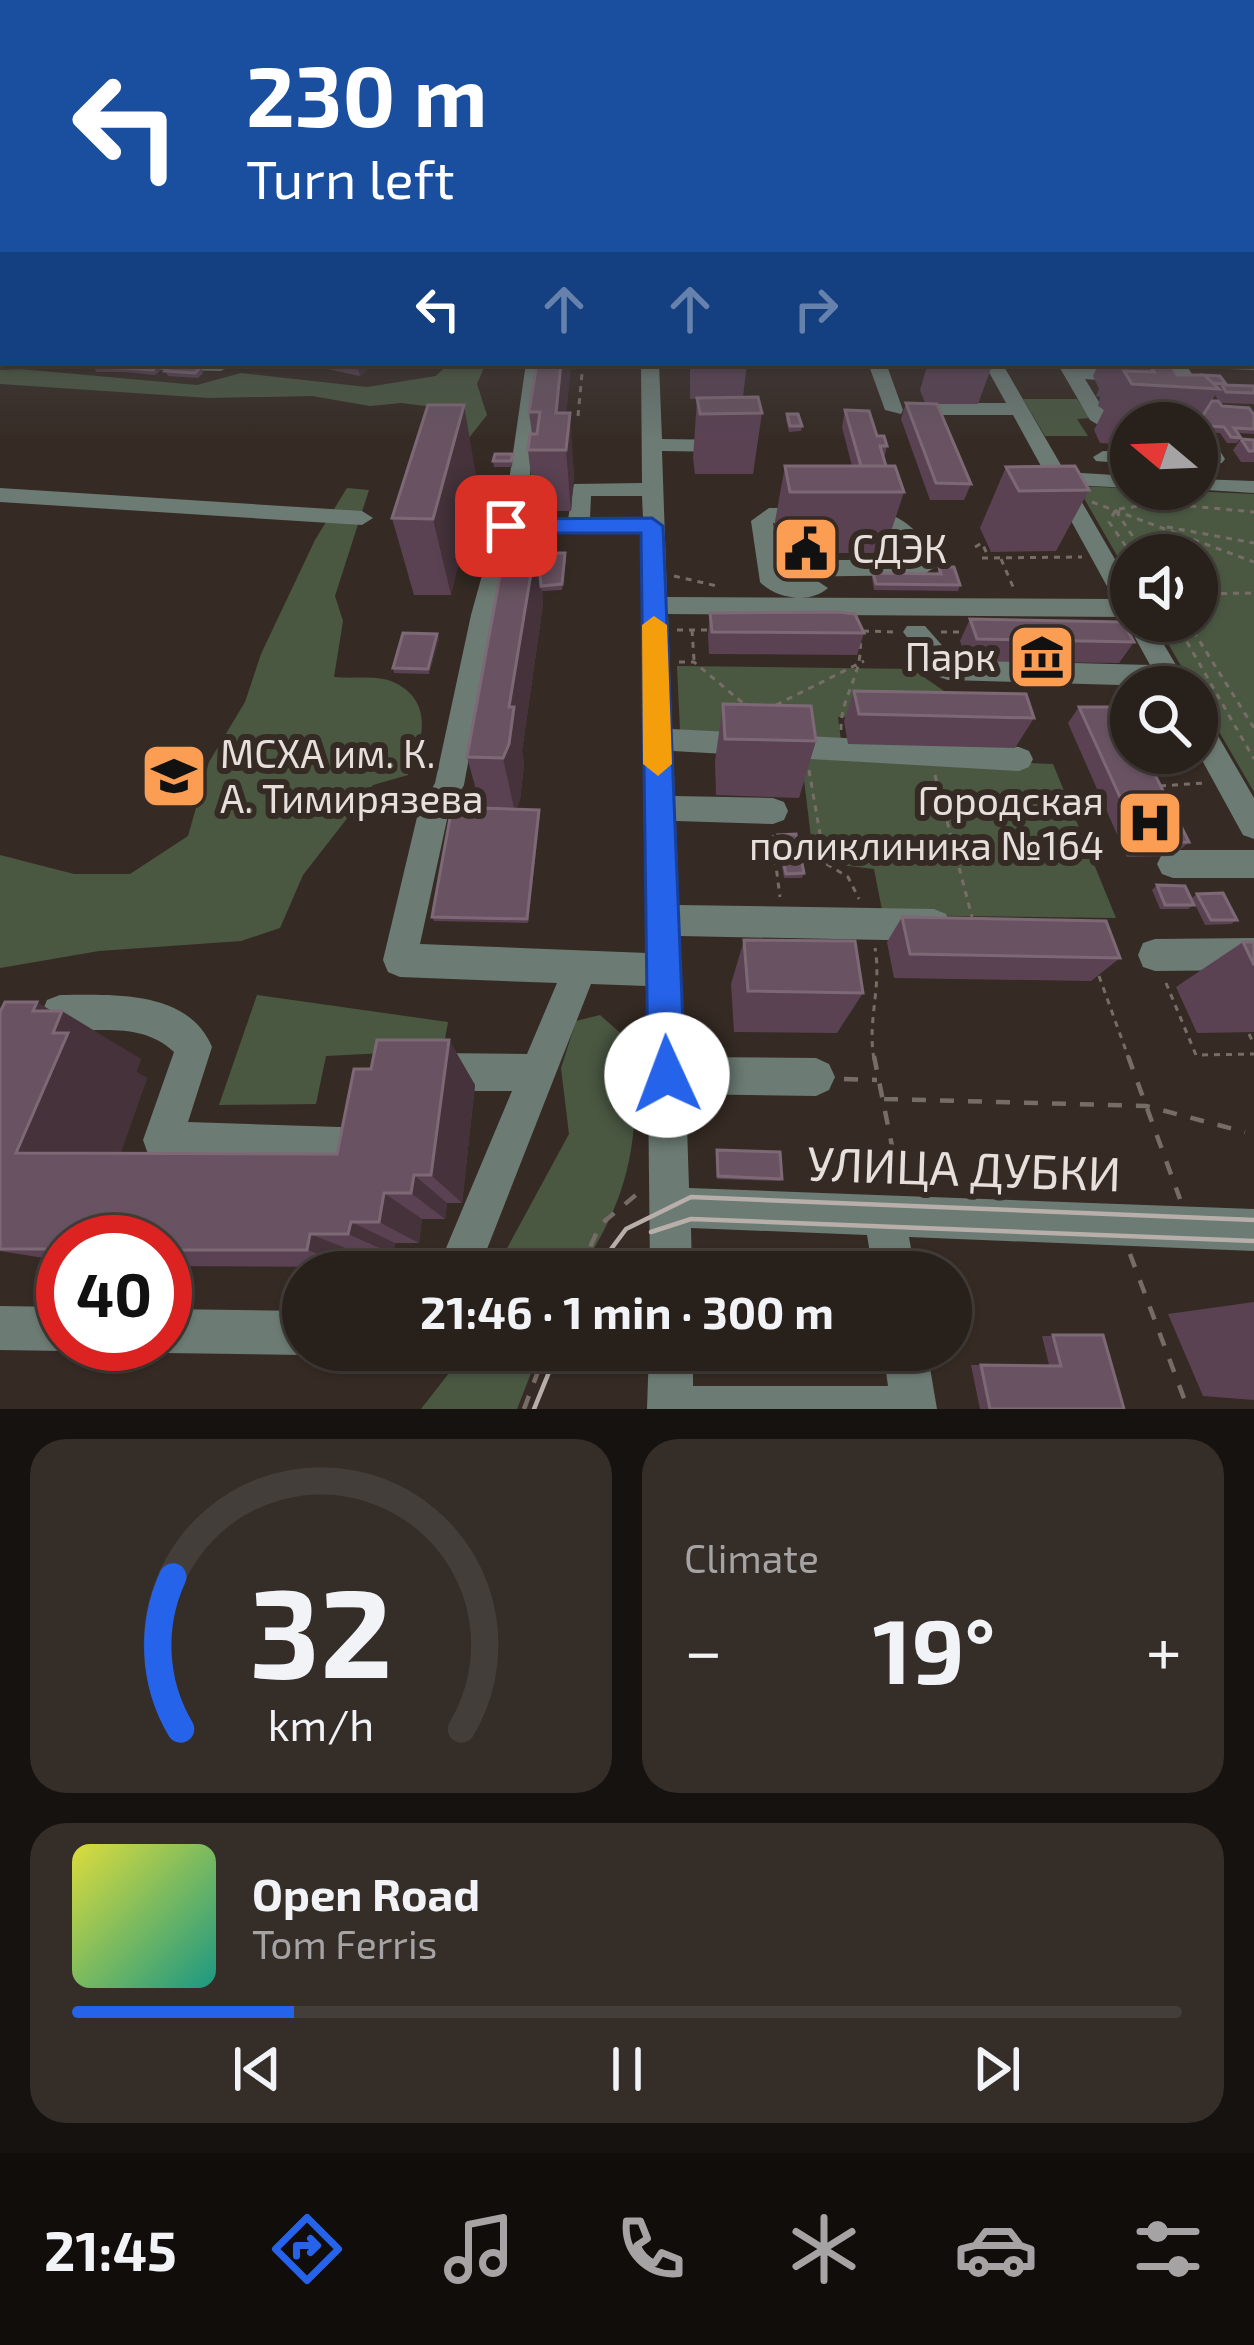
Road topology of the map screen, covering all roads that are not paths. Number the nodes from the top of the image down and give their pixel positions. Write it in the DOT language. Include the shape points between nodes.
graph roads {
  1 [pos="535,366"];
  2 [pos="650,366"];
  3 [pos="878,366"];
  4 [pos="995,366"];
  5 [pos="1222,366"];
  6 [pos="1070,368"];
  7 [pos="1113,368"];
  8 [pos="1165,373"];
  9 [pos="1242,393"];
  10 [pos="931,409"];
  11 [pos="895,410"];
  12 [pos="1019,410"];
  13 [pos="1100,420"];
  14 [pos="651,445"];
  15 [pos="734,446"];
  16 [pos="1227,452"];
  17 [pos="1058,478"];
  18 [pos="1110,480"];
  19 [pos="1218,484"];
  20 [pos="1252,487"];
  21 [pos="651,490"];
  22 [pos="0,495"];
  23 [pos="1082,509"];
  24 [pos="1047,516"];
  25 [pos="362,518"];
  26 [pos="506,526"];
  27 [pos="578,526"];
  28 [pos="652,526"];
  29 [pos="1110,566"];
  30 [pos="841,588"];
  31 [pos="868,589"];
  32 [pos="662,605"];
  33 [pos="1110,608"];
  34 [pos="927,632"];
  35 [pos="1110,678"];
  36 [pos="657,739"];
  37 [pos="1019,759"];
  38 [pos="1218,762"];
  39 [pos="659,808"];
  40 [pos="771,811"];
  41 [pos="1254,826"];
  42 [pos="1173,864"];
  43 [pos="1254,864"];
  44 [pos="662,920"];
  45 [pos="974,926"];
  46 [pos="1254,954"];
  47 [pos="1155,955"];
  48 [pos="580,967"];
  49 [pos="663,970"];
  50 [pos="388,1072"];
  51 [pos="539,1073"];
  52 [pos="667,1075"];
  53 [pos="816,1077"];
  54 [pos="30,1078"];
  55 [pos="381,1110"];
  56 [pos="892,1203"];
  57 [pos="671,1205"];
  58 [pos="1254,1230"];
  59 [pos="466,1251"];
  60 [pos="671,1251"];
  61 [pos="893,1251"];
  62 [pos="0,1328"];
  63 [pos="36,1329"];
  64 [pos="192,1331"];
  65 [pos="282,1333"];
  66 [pos="670,1371"];
  67 [pos="908,1371"];
  68 [pos="670,1409"];
  69 [pos="914,1409"];
  1 -- 26 [label="street"];
  2 -- 14 [label="street"];
  3 -- 11 [label="street"];
  4 -- 12 [label="street"];
  5 -- 9 [label="street"];
  6 -- 7 [label="street"];
  6 -- 13 [label="street"];
  7 -- 8 [label="street"];
  10 -- 12 [label="street"];
  12 -- 17 [label="street"];
  14 -- 15 [label="street"];
  14 -- 21 [label="street"];
  16 -- 20 [label="street"];
  17 -- 18 [label="street"];
  17 -- 23 [label="street"];
  19 -- 20 [label="street"];
  21 -- 27 [label="street" via="581,489"];
  21 -- 28 [label="street"];
  22 -- 25 [label="street"];
  23 -- 24 [label="street"];
  23 -- 29 [label="street"];
  26 -- 27 [label="street"];
  26 -- 48 [label="street" via="449,785 433,814 400,960"];
  27 -- 28 [label="street"];
  28 -- 32 [label="street"];
  30 -- 30 [label="street" via="770,569 762,520 880,515 913,537 923,562 918,570"];
  30 -- 31 [label="street"];
  30 -- 32 [label="street"];
  30 -- 33 [label="street"];
  32 -- 36 [label="street"];
  34 -- 35 [label="street" via="949,670"];
  36 -- 37 [label="street"];
  36 -- 39 [label="street"];
  38 -- 41 [label="street"];
  39 -- 40 [label="street"];
  39 -- 44 [label="street"];
  42 -- 43 [label="street"];
  44 -- 45 [label="street"];
  44 -- 49 [label="street"];
  46 -- 47 [label="street"];
  48 -- 49 [label="street"];
  48 -- 51 [label="street"];
  49 -- 52 [label="street"];
  50 -- 51 [label="street"];
  51 -- 59 [label="street"];
  52 -- 53 [label="street"];
  52 -- 57 [label="street"];
  54 -- 55 [label="street" via="60,1013 150,1013 177,1026 194,1047 162,1140 375,1148"];
  56 -- 57 [label="street, УЛИЦА ДУБКИ"];
  56 -- 58 [label="street, УЛИЦА ДУБКИ"];
  56 -- 61 [label="street"];
  57 -- 60 [label="street"];
  62 -- 63 [label="street"];
  64 -- 65 [label="street"];
  66 -- 68 [label="street"];
  67 -- 69 [label="street"];
  68 -- 69 [label="street"];
}
